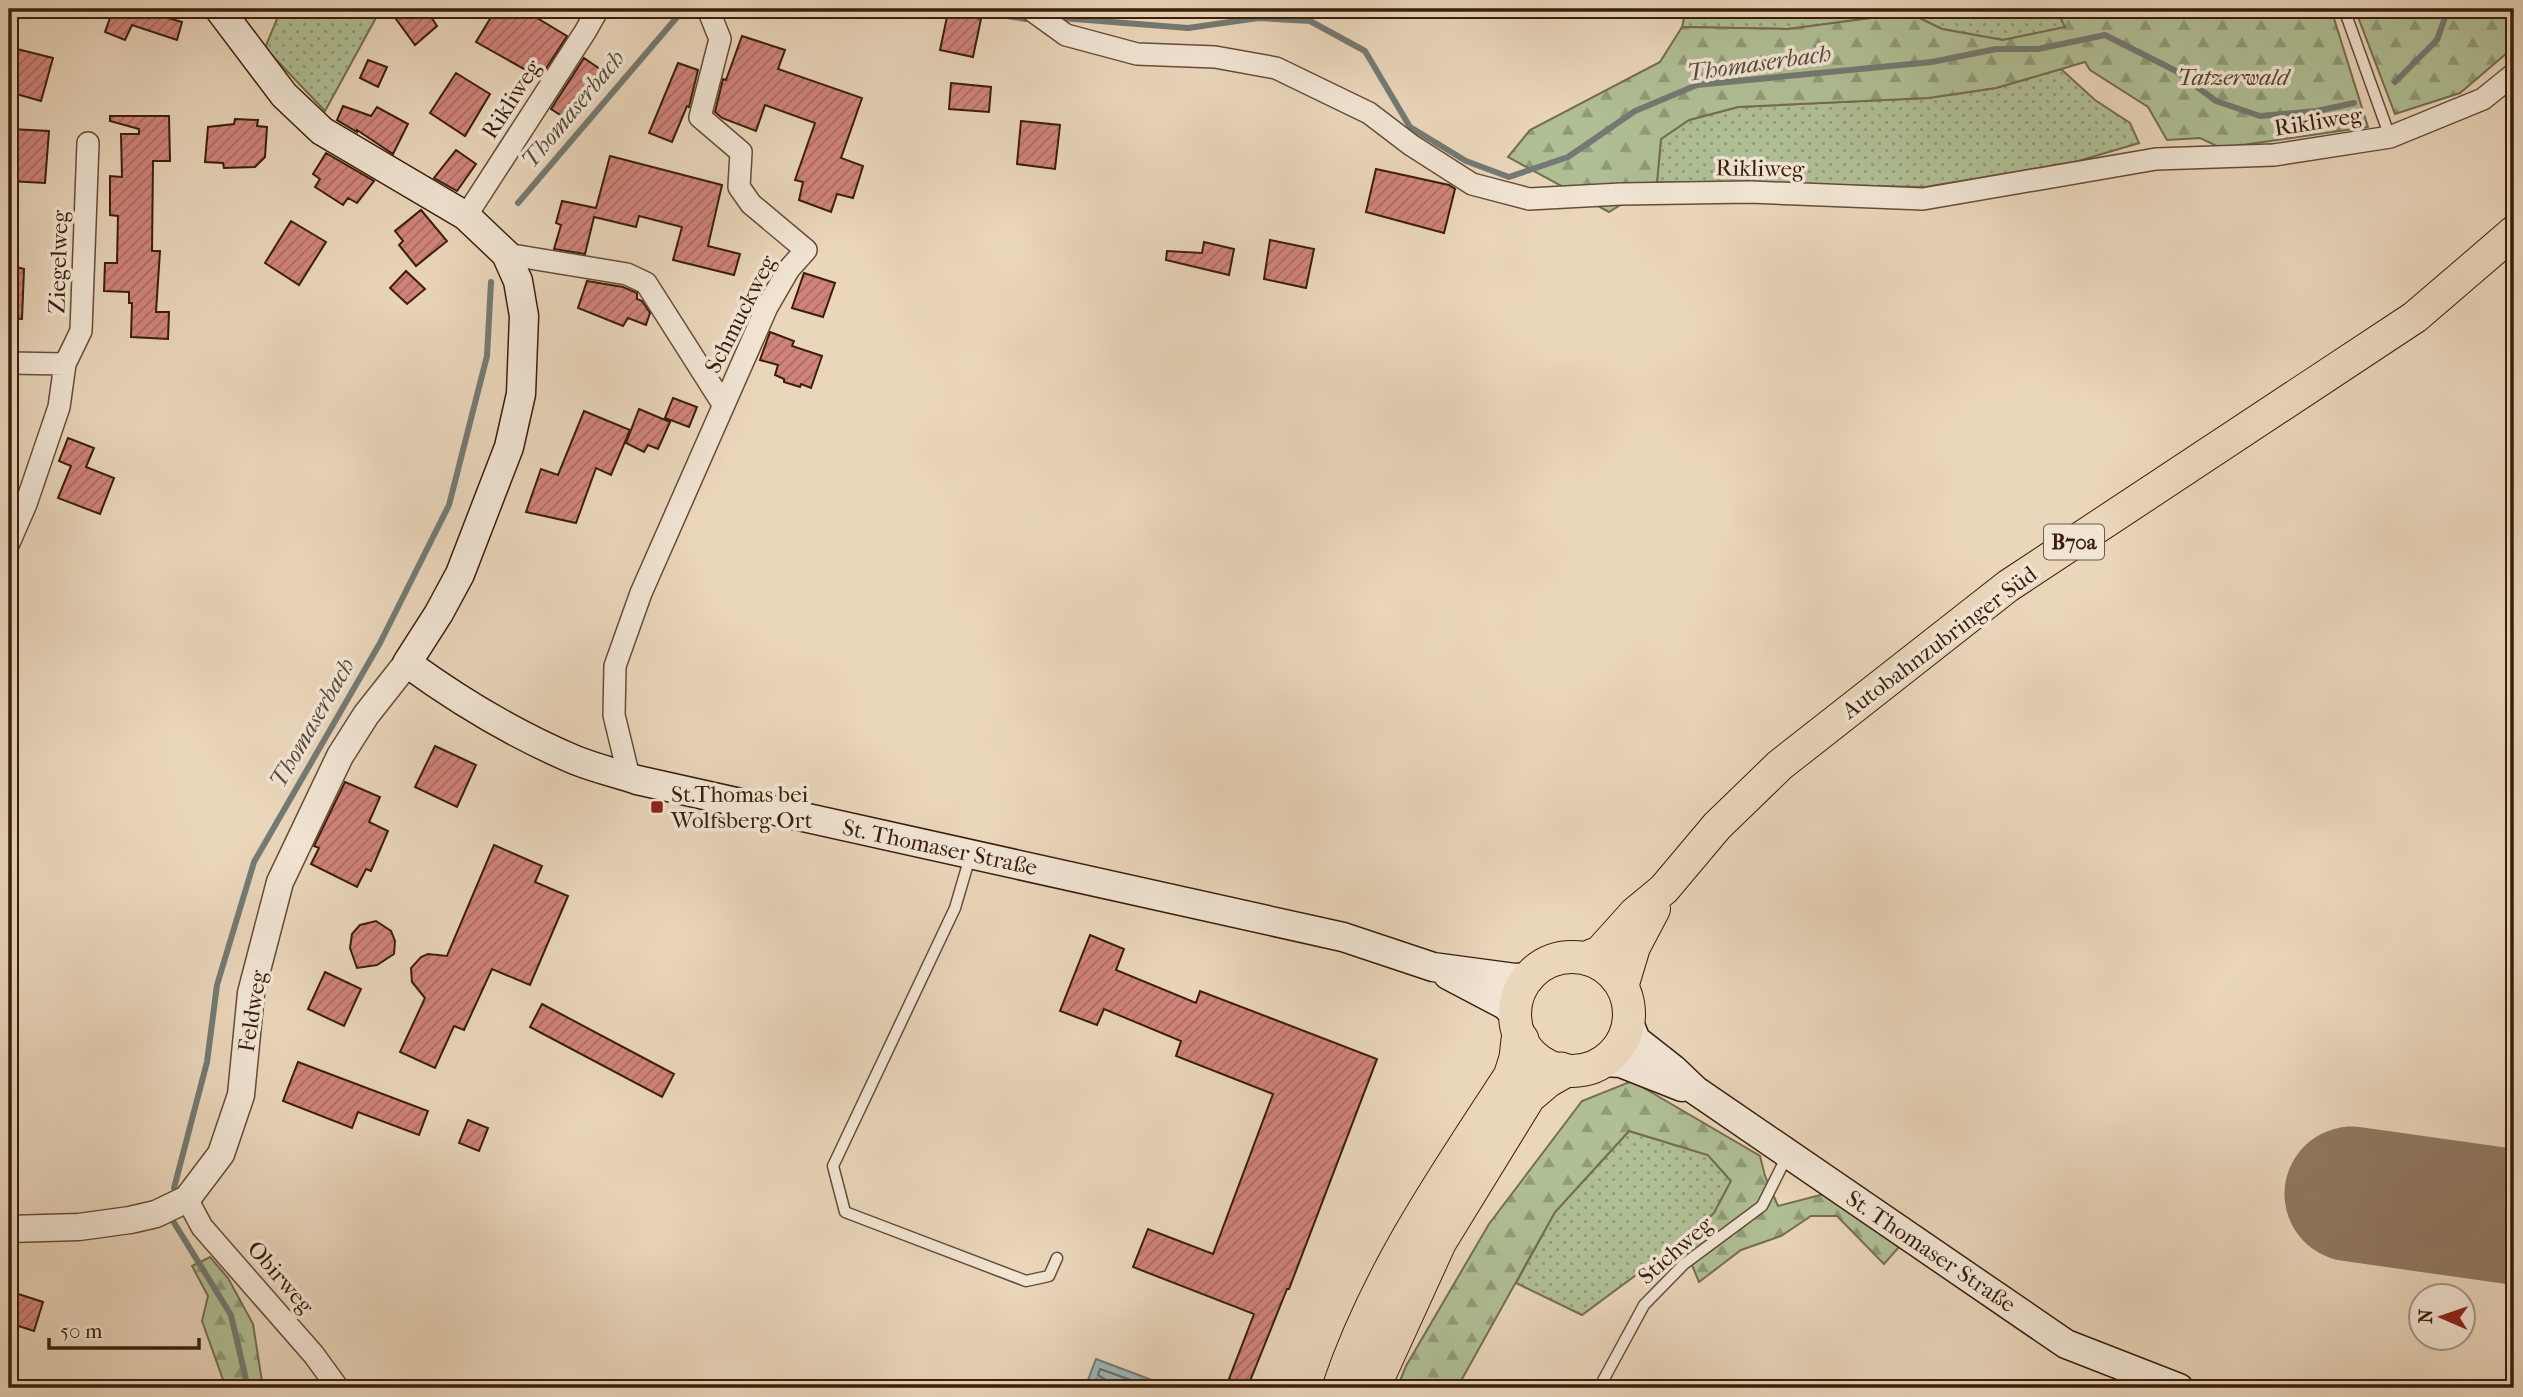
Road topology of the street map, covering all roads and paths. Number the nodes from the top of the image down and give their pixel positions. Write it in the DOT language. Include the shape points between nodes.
graph roads {
  1 [pos="219,9"];
  2 [pos="598,9"];
  3 [pos="708,9"];
  4 [pos="1030,9"];
  5 [pos="2344,9"];
  6 [pos="2514,74"];
  7 [pos="2390,136"];
  8 [pos="88,144"];
  9 [pos="466,216"];
  10 [pos="2514,232"];
  11 [pos="506,254"];
  12 [pos="9,363"];
  13 [pos="65,364"];
  14 [pos="723,404"];
  15 [pos="9,543"];
  16 [pos="407,663"];
  17 [pos="629,777"];
  18 [pos="970,854"];
  19 [pos="1664,889"];
  20 [pos="1586,958"];
  21 [pos="1433,967"];
  22 [pos="1529,977"];
  23 [pos="1622,987"];
  24 [pos="1629,1023"];
  25 [pos="1517,1027"];
  26 [pos="1604,1062"];
  27 [pos="1562,1071"];
  28 [pos="1695,1090"];
  29 [pos="1788,1153"];
  30 [pos="187,1199"];
  31 [pos="9,1228"];
  32 [pos="1057,1258"];
  33 [pos="338,1388"];
  34 [pos="1341,1388"];
  35 [pos="1371,1388"];
  36 [pos="1599,1388"];
  37 [pos="2179,1388"];
  1 -- 9 [label="main road" via="285,95 322,131"];
  2 -- 9 [label="street, Rikliweg"];
  3 -- 14 [label="street, Schmuckweg" via="720,39 700,117 741,152 739,187 751,204 806,250 767,307"];
  4 -- 7 [label="street, Rikliweg" via="1066,35 1137,54 1215,57 1276,68 1369,113 1472,184 1529,199 1750,192 1923,199 2156,159 2274,155"];
  5 -- 7 [label="lane"];
  6 -- 7 [label="street, Rikliweg" via="2483,99"];
  8 -- 13 [label="street, Ziegelweg" via="81,331"];
  9 -- 11 [label="main road"];
  10 -- 19 [label="main road, Autobahnzubringer Süd / B70a" via="2415,317 2008,586 1780,765 1717,826"];
  11 -- 14 [label="street, Schmuckweg" via="627,274 646,283"];
  11 -- 16 [label="main road" via="518,281 524,316 521,394 509,447 460,574"];
  12 -- 13 [label="street"];
  13 -- 15 [label="street, Ziegelweg" via="59,407"];
  14 -- 17 [label="street, Schmuckweg" via="641,593 615,666 614,715"];
  16 -- 17 [label="main road, St. Thomaser Straße" via="447,692 532,740"];
  16 -- 30 [label="street, Feldweg" via="340,755 281,882 251,993 241,1095 221,1154"];
  17 -- 18 [label="main road, St. Thomaser Straße"];
  18 -- 21 [label="main road, St. Thomaser Straße" via="1343,937"];
  18 -- 32 [label="lane" via="956,908 833,1166 845,1212 1026,1281 1049,1276"];
  19 -- 20 [label="main road, Autobahnzubringer Süd" via="1600,952"];
  19 -- 23 [label="main road, Autobahnzubringer Süd" via="1634,947"];
  20 -- 22 [label="main road" via="1549,962"];
  20 -- 23 [label="main road" via="1613,974"];
  21 -- 22 [label="main road, St. Thomaser Straße"];
  21 -- 25 [label="main road, St. Thomaser Straße" via="1506,1005"];
  22 -- 25 [label="main road" via="1518,994"];
  23 -- 24 [label="main road"];
  24 -- 26 [label="main road" via="1620,1045"];
  24 -- 28 [label="main road, St. Thomaser Straße" via="1636,1040"];
  25 -- 27 [label="main road" via="1537,1060"];
  25 -- 34 [label="highway" via="1518,1058 1512,1077 1416,1225"];
  26 -- 27 [label="main road" via="1584,1070"];
  26 -- 28 [label="main road, St. Thomaser Straße" via="1621,1063"];
  27 -- 35 [label="highway" via="1527,1096 1438,1241"];
  28 -- 29 [label="main road, St. Thomaser Straße"];
  29 -- 36 [label="lane, Stichweg" via="1762,1206 1684,1264 1644,1304"];
  29 -- 37 [label="main road, St. Thomaser Straße" via="2066,1344"];
  30 -- 31 [label="street, Feldweg" via="130,1220 79,1227"];
  30 -- 33 [label="street, Obirweg" via="202,1227"];
}
